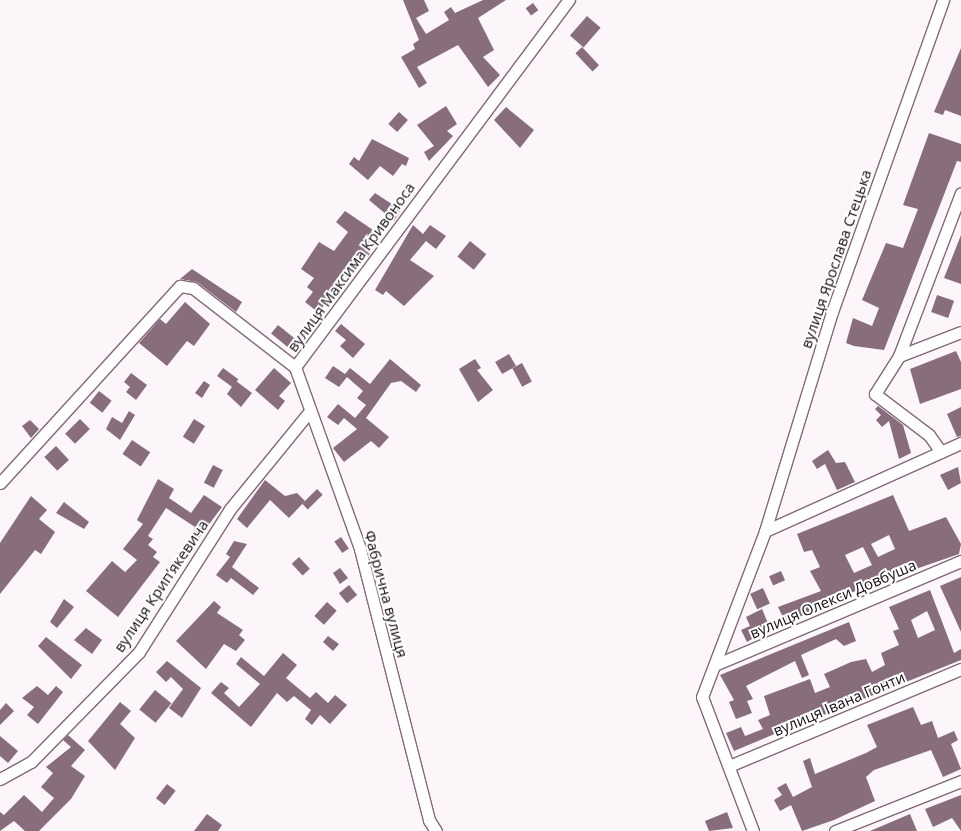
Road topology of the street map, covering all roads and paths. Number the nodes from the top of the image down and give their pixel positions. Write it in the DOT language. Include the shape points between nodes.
graph roads {
  1 [pos="569,0"];
  2 [pos="943,0"];
  3 [pos="961,193"];
  4 [pos="961,332"];
  5 [pos="899,356"];
  6 [pos="295,368"];
  7 [pos="308,412"];
  8 [pos="961,443"];
  9 [pos="941,452"];
  10 [pos="0,483"];
  11 [pos="766,531"];
  12 [pos="961,560"];
  13 [pos="717,664"];
  14 [pos="961,669"];
  15 [pos="729,766"];
  16 [pos="0,780"];
  17 [pos="961,781"];
  18 [pos="431,826"];
  19 [pos="436,831"];
  20 [pos="753,831"];
  21 [pos="835,831"];
  1 -- 6 [label="street, вулиця Максима Кривоноса"];
  2 -- 11 [label="street, вулиця Ярослава Стецька" via="832,312"];
  3 -- 5 [label="street"];
  4 -- 5 [label="street"];
  5 -- 9 [label="street" via="874,394 929,435"];
  6 -- 7 [label="street, Фабрична вулиця"];
  6 -- 10 [label="street, вулиця Максима Кривоноса" via="193,288 180,286"];
  7 -- 16 [label="street, вулиця Крипʼякевича" via="230,509 139,652 30,762"];
  7 -- 18 [label="street, Фабрична вулиця" via="360,550"];
  8 -- 9 [label="street"];
  9 -- 11 [label="street"];
  11 -- 13 [label="street, вулиця Ярослава Стецька"];
  12 -- 13 [label="street, вулиця Олекси Довбуша"];
  13 -- 15 [label="street, вулиця Ярослава Стецька" via="702,697"];
  14 -- 15 [label="street, вулиця Івана Гонти"];
  15 -- 20 [label="street, вулиця Ярослава Стецька"];
  17 -- 21 [label="street"];
  18 -- 19 [label="street, Фабрична вулиця"];
}
